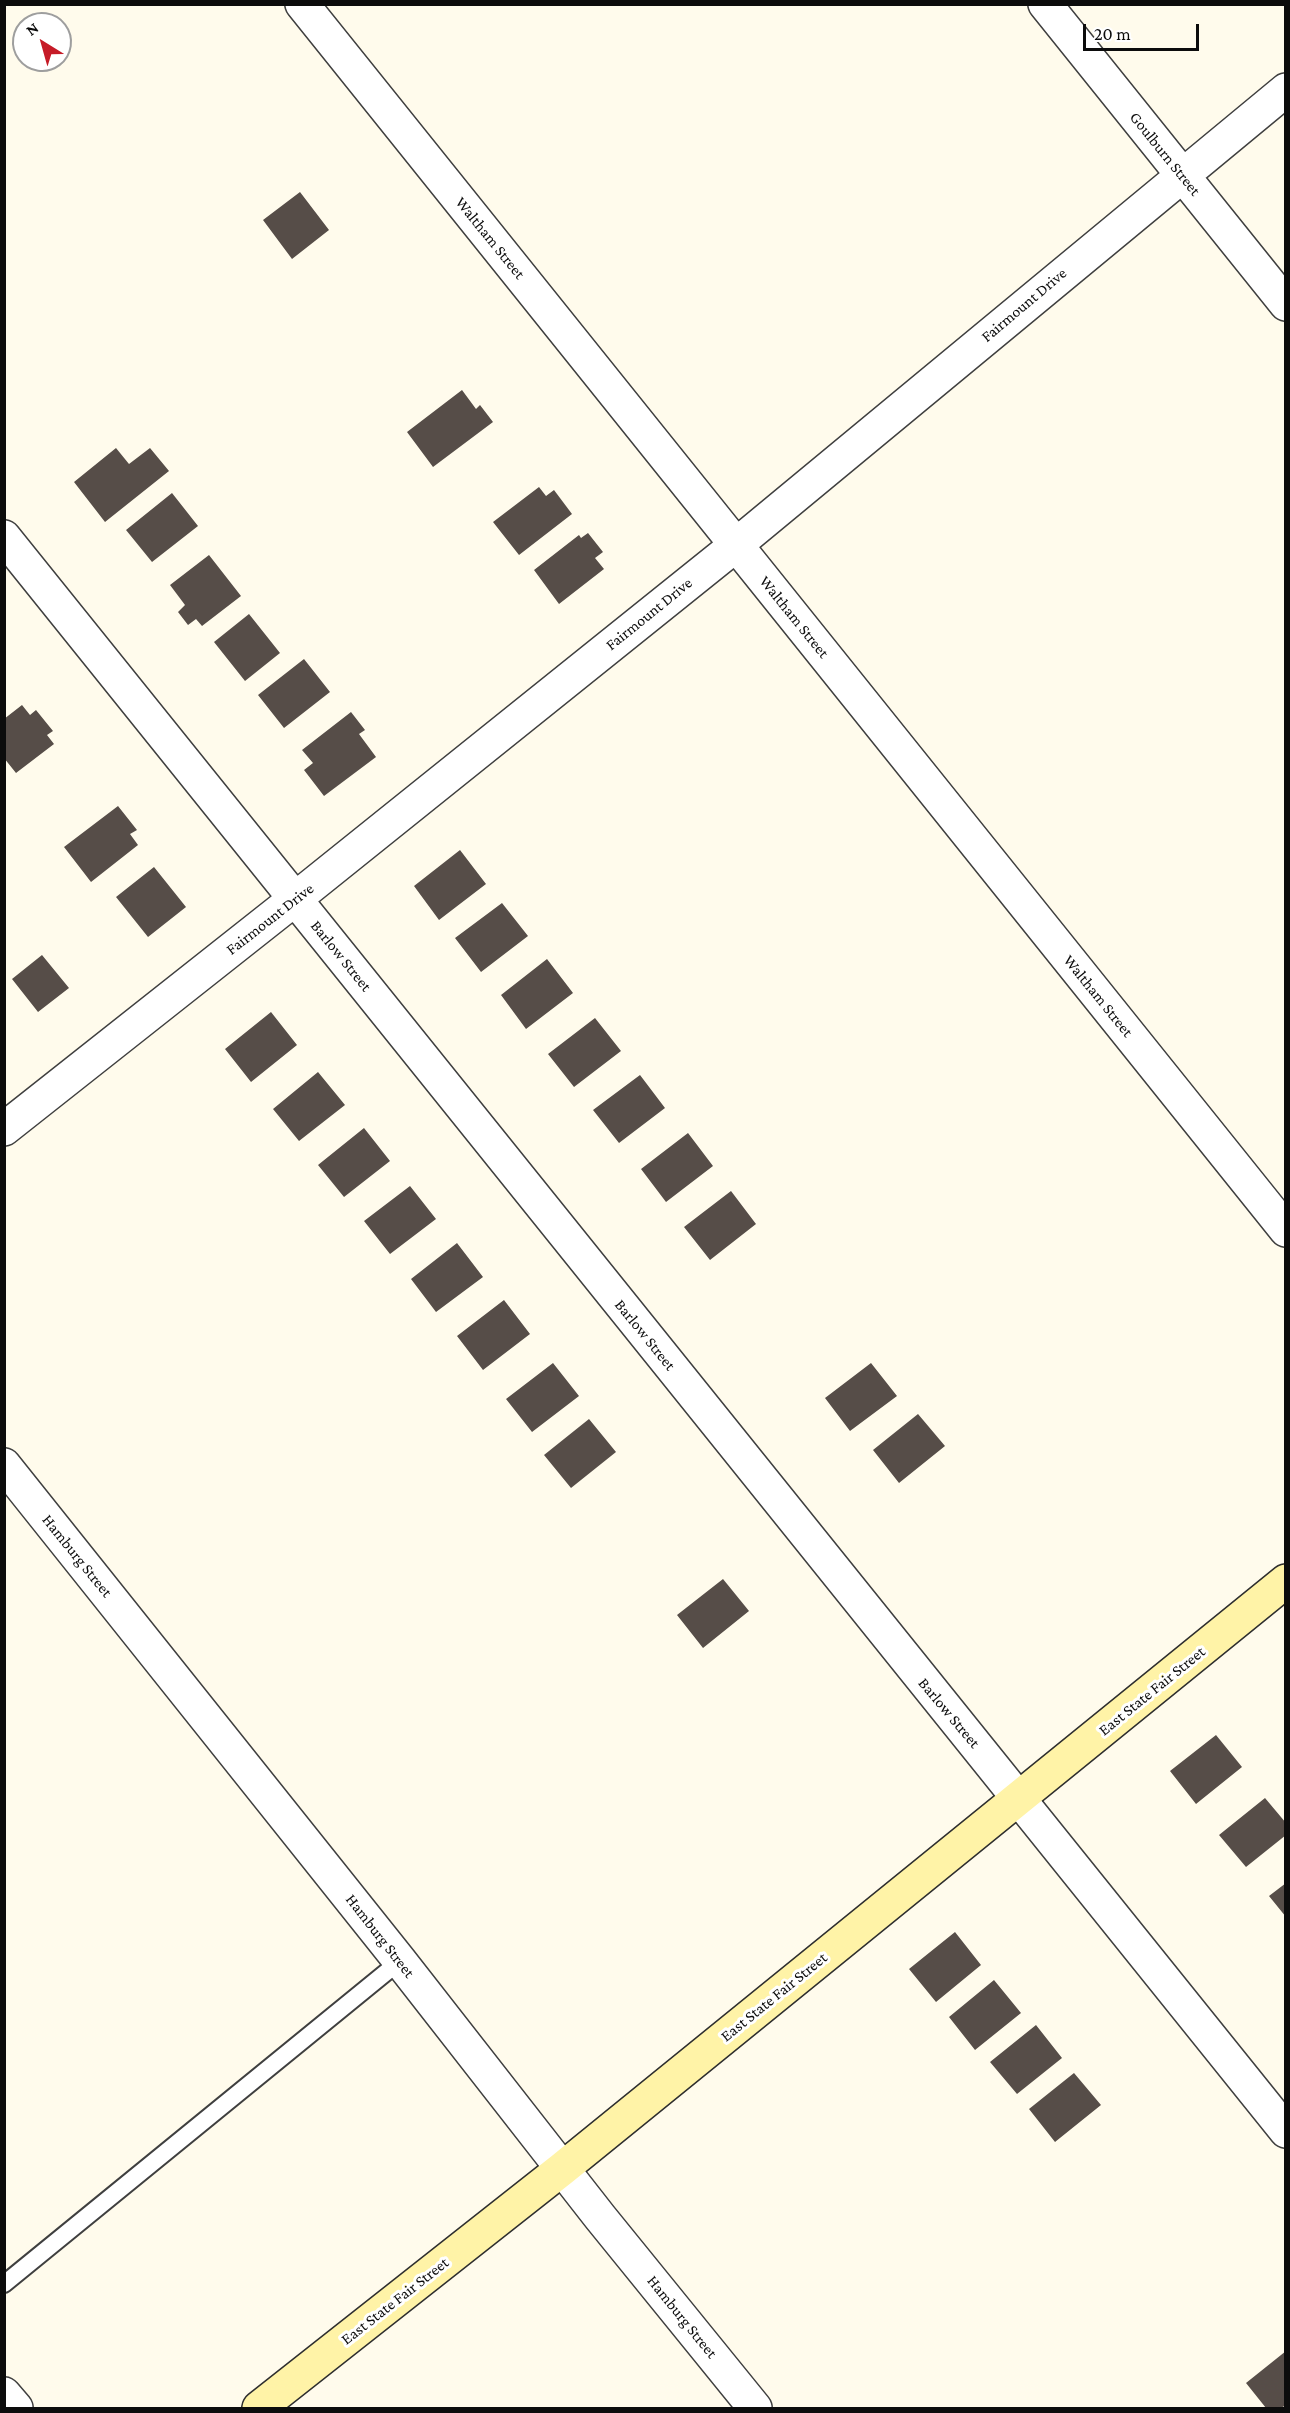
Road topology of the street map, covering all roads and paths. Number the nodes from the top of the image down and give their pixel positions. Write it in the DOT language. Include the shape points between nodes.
graph roads {
  1 [pos="302,4"];
  2 [pos="1045,4"];
  3 [pos="1286,90"];
  4 [pos="1182,175"];
  5 [pos="1286,303"];
  6 [pos="4,537"];
  7 [pos="736,544"];
  8 [pos="295,899"];
  9 [pos="4,1129"];
  10 [pos="1286,1230"];
  11 [pos="4,1465"];
  12 [pos="1286,1581"];
  13 [pos="1018,1800"];
  14 [pos="400,1961"];
  15 [pos="1286,2131"];
  16 [pos="562,2169"];
  17 [pos="4,2283"];
  18 [pos="4,2394"];
  19 [pos="16,2409"];
  20 [pos="259,2409"];
  21 [pos="755,2409"];
  1 -- 7 [label="street, Waltham Street"];
  2 -- 4 [label="street, Goulburn Street"];
  3 -- 4 [label="street, Fairmount Drive"];
  4 -- 5 [label="street, Goulburn Street"];
  4 -- 7 [label="street, Fairmount Drive"];
  6 -- 8 [label="street, Barlow Street"];
  7 -- 8 [label="street, Fairmount Drive"];
  7 -- 10 [label="street, Waltham Street"];
  8 -- 9 [label="street, Fairmount Drive"];
  8 -- 13 [label="street, Barlow Street"];
  11 -- 14 [label="street, Hamburg Street"];
  12 -- 13 [label="street, East State Fair Street"];
  13 -- 15 [label="street, Barlow Street"];
  13 -- 16 [label="street, East State Fair Street"];
  14 -- 16 [label="street, Hamburg Street"];
  14 -- 17 [label="lane"];
  16 -- 20 [label="street, East State Fair Street"];
  16 -- 21 [label="street, Hamburg Street"];
  18 -- 19 [label="street"];
}
